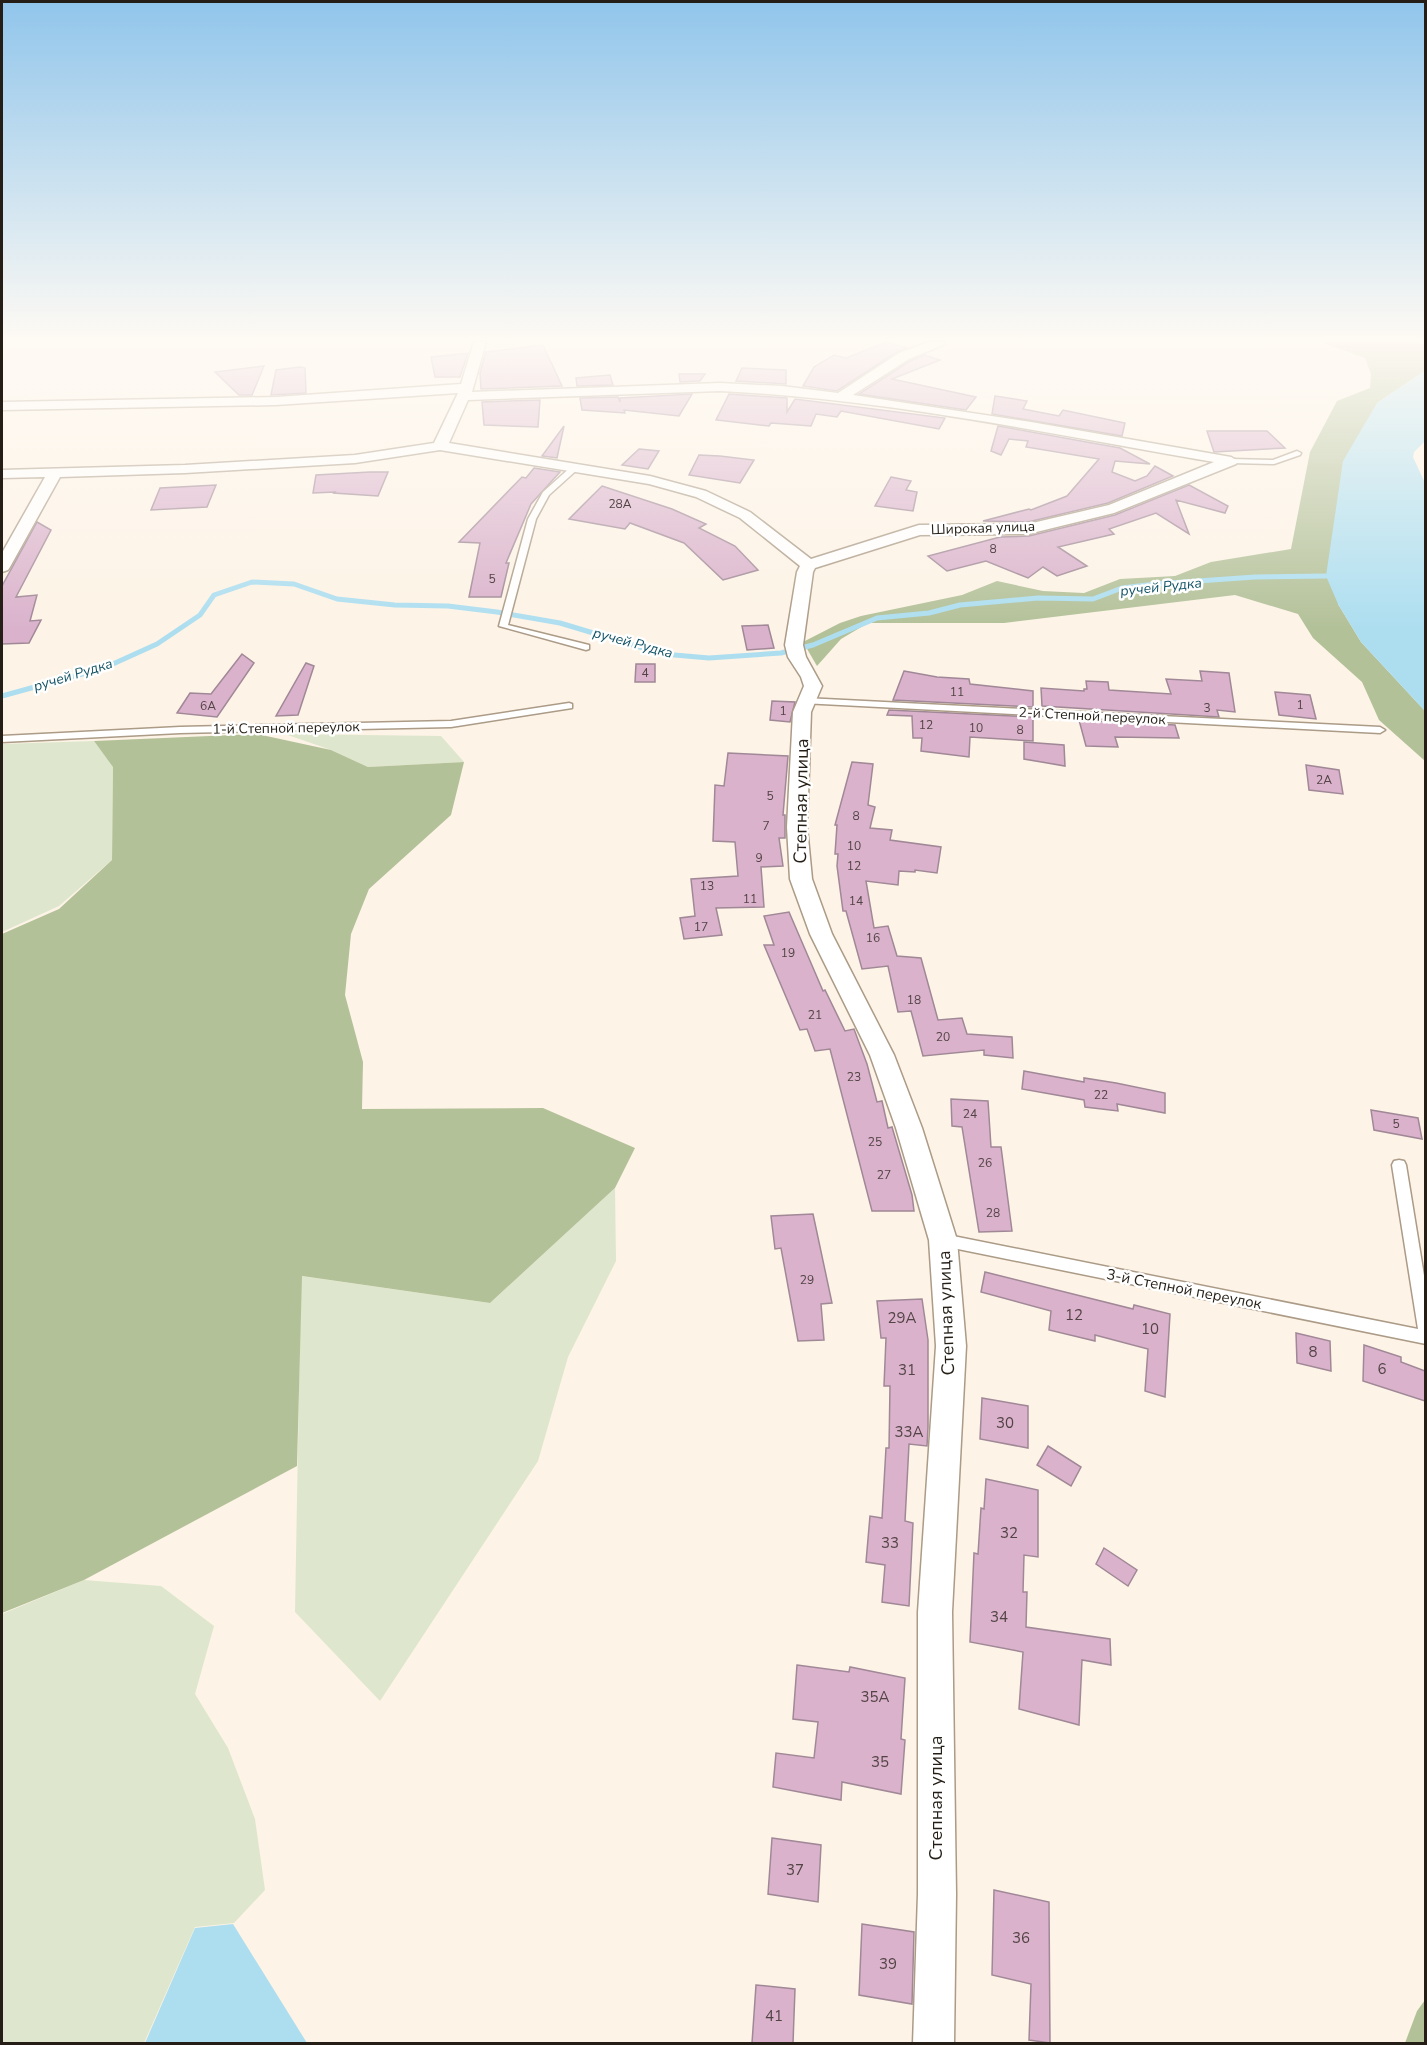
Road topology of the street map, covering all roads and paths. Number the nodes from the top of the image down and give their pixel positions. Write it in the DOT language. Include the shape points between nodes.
graph roads {
  1 [pos="444,437"];
  2 [pos="1096,437"];
  3 [pos="440,446"];
  4 [pos="1297,453"];
  5 [pos="1231,461"];
  6 [pos="575,468"];
  7 [pos="2,474"];
  8 [pos="54,474"];
  9 [pos="808,565"];
  10 [pos="2,567"];
  11 [pos="586,647"];
  12 [pos="805,701"];
  13 [pos="569,706"];
  14 [pos="1380,730"];
  15 [pos="2,739"];
  16 [pos="1399,1166"];
  17 [pos="943,1240"];
  18 [pos="1425,1337"];
  19 [pos="933,2043"];
  1 -- 3 [label="street"];
  2 -- 5 [label="street"];
  3 -- 6 [label="street"];
  3 -- 8 [label="street" via="355,459"];
  4 -- 5 [label="lane" via="1274,462"];
  5 -- 9 [label="street, Широкая улица" via="1114,508 1028,530 918,530"];
  6 -- 9 [label="street" via="650,480 701,494 745,515"];
  6 -- 11 [label="lane" via="546,494 532,519 503,626"];
  7 -- 8 [label="street"];
  8 -- 10 [label="street"];
  9 -- 12 [label="street, Степная улица" via="795,650 812,679 813,689"];
  12 -- 14 [label="lane, 2-й Степной переулок"];
  12 -- 17 [label="street, Степная улица" via="797,827 801,879 821,934 882,1055"];
  13 -- 15 [label="lane, 1-й Степной переулок" via="452,724 180,730"];
  16 -- 18 [label="lane, 3-й Степной переулок"];
  17 -- 18 [label="lane, 3-й Степной переулок"];
  17 -- 19 [label="street, Степная улица" via="951,1346 935,1612 937,1894"];
}
